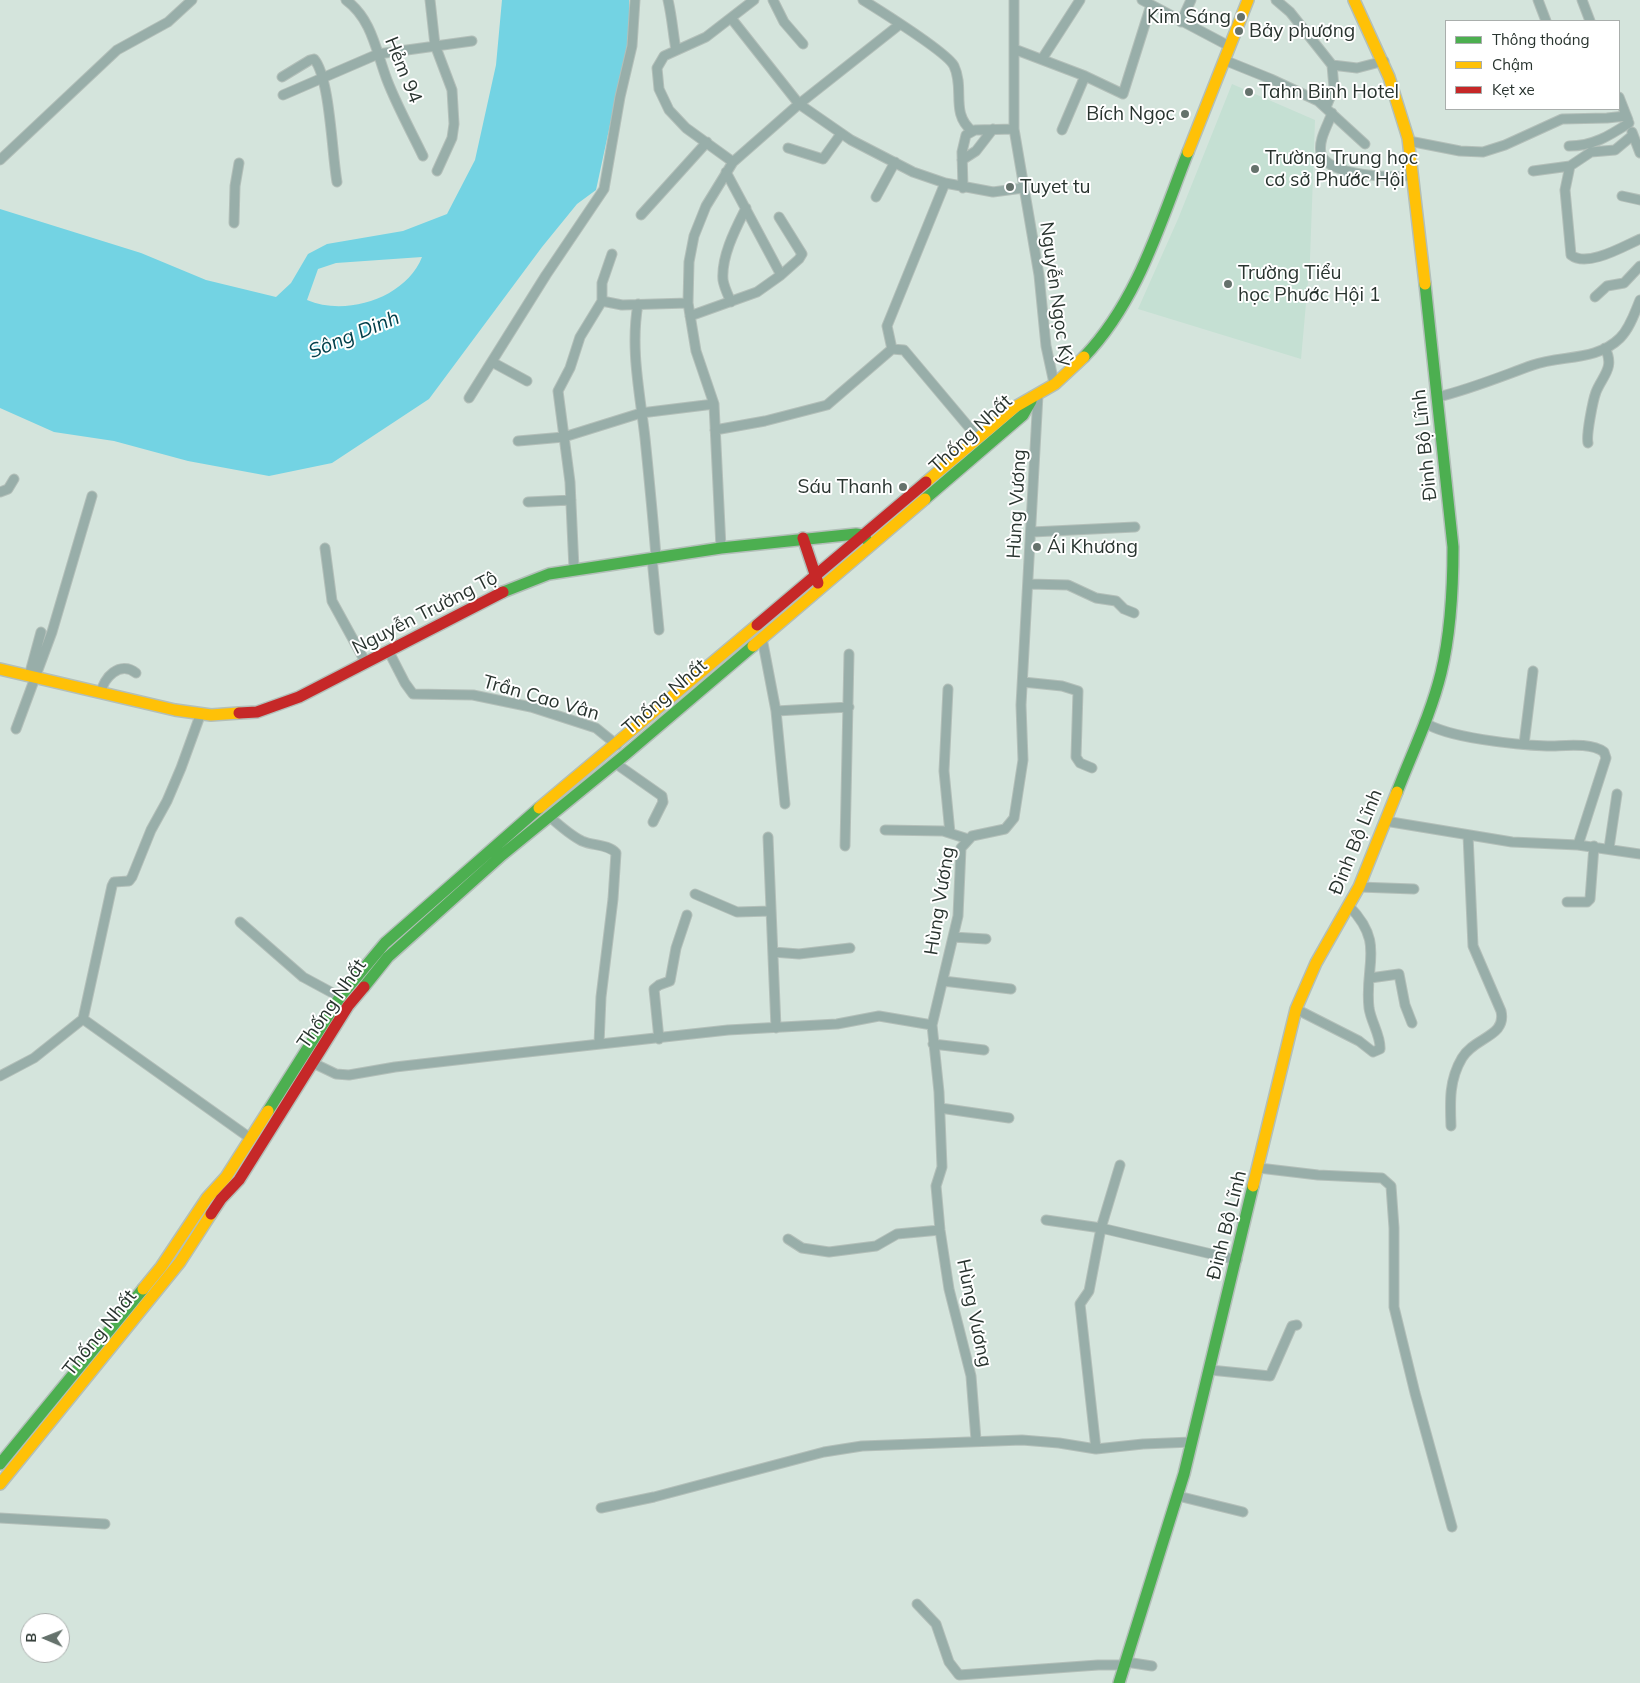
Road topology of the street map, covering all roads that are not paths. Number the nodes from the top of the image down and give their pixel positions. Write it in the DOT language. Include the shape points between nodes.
graph roads {
  1 [pos="192,0"];
  2 [pos="346,0"];
  3 [pos="430,0"];
  4 [pos="635,0"];
  5 [pos="668,0"];
  6 [pos="754,0"];
  7 [pos="773,0"];
  8 [pos="863,0"];
  9 [pos="1014,0"];
  10 [pos="1080,0"];
  11 [pos="1142,0"];
  12 [pos="1191,0"];
  13 [pos="1248,0"];
  14 [pos="1276,0"];
  15 [pos="1354,0"];
  16 [pos="1538,0"];
  17 [pos="1582,0"];
  18 [pos="1151,4"];
  19 [pos="731,18"];
  20 [pos="1546,20"];
  21 [pos="1590,20"];
  22 [pos="1181,22"];
  23 [pos="899,25"];
  24 [pos="472,41"];
  25 [pos="803,44"];
  26 [pos="435,45"];
  27 [pos="1229,46"];
  28 [pos="1014,49"];
  29 [pos="676,50"];
  30 [pos="378,54"];
  31 [pos="1042,59"];
  32 [pos="1224,60"];
  33 [pos="1384,61"];
  34 [pos="1332,65"];
  35 [pos="1085,76"];
  36 [pos="282,77"];
  37 [pos="323,80"];
  38 [pos="283,95"];
  39 [pos="1620,100"];
  40 [pos="799,104"];
  41 [pos="1329,110"];
  42 [pos="1568,113"];
  43 [pos="1628,120"];
  44 [pos="993,129"];
  45 [pos="1014,129"];
  46 [pos="1062,130"];
  47 [pos="972,131"];
  48 [pos="841,134"];
  49 [pos="1633,135"];
  50 [pos="1409,141"];
  51 [pos="707,142"];
  52 [pos="1365,144"];
  53 [pos="1569,146"];
  54 [pos="788,148"];
  55 [pos="1640,153"];
  56 [pos="423,156"];
  57 [pos="0,160"];
  58 [pos="962,160"];
  59 [pos="734,162"];
  60 [pos="896,162"];
  61 [pos="239,163"];
  62 [pos="1570,166"];
  63 [pos="437,171"];
  64 [pos="1533,171"];
  65 [pos="726,172"];
  66 [pos="1413,175"];
  67 [pos="337,182"];
  68 [pos="945,183"];
  69 [pos="963,188"];
  70 [pos="1023,188"];
  71 [pos="1622,196"];
  72 [pos="876,197"];
  73 [pos="1640,200"];
  74 [pos="746,208"];
  75 [pos="641,215"];
  76 [pos="779,217"];
  77 [pos="234,223"];
  78 [pos="1640,238"];
  79 [pos="612,254"];
  80 [pos="1640,266"];
  81 [pos="781,275"];
  82 [pos="1595,297"];
  83 [pos="1640,300"];
  84 [pos="602,301"];
  85 [pos="731,302"];
  86 [pos="688,303"];
  87 [pos="638,304"];
  88 [pos="690,316"];
  89 [pos="1605,348"];
  90 [pos="892,349"];
  91 [pos="492,362"];
  92 [pos="527,381"];
  93 [pos="1054,383"];
  94 [pos="1438,397"];
  95 [pos="469,398"];
  96 [pos="1034,398"];
  97 [pos="714,404"];
  98 [pos="641,414"];
  99 [pos="715,430"];
  100 [pos="564,437"];
  101 [pos="978,438"];
  102 [pos="518,441"];
  103 [pos="1588,444"];
  104 [pos="14,479"];
  105 [pos="0,492"];
  106 [pos="92,496"];
  107 [pos="571,500"];
  108 [pos="528,502"];
  109 [pos="1135,527"];
  110 [pos="1032,532"];
  111 [pos="863,535"];
  112 [pos="803,538"];
  113 [pos="871,545"];
  114 [pos="324,548"];
  115 [pos="721,548"];
  116 [pos="654,557"];
  117 [pos="574,569"];
  118 [pos="814,576"];
  119 [pos="1029,584"];
  120 [pos="820,588"];
  121 [pos="1134,613"];
  122 [pos="659,630"];
  123 [pos="42,632"];
  124 [pos="762,638"];
  125 [pos="388,650"];
  126 [pos="849,654"];
  127 [pos="366,663"];
  128 [pos="0,670"];
  129 [pos="1533,671"];
  130 [pos="136,673"];
  131 [pos="32,677"];
  132 [pos="1023,682"];
  133 [pos="948,689"];
  134 [pos="101,693"];
  135 [pos="849,707"];
  136 [pos="776,711"];
  137 [pos="201,713"];
  138 [pos="1424,722"];
  139 [pos="638,726"];
  140 [pos="16,729"];
  141 [pos="646,736"];
  142 [pos="1524,744"];
  143 [pos="616,745"];
  144 [pos="615,763"];
  145 [pos="1092,768"];
  146 [pos="1617,794"];
  147 [pos="785,804"];
  148 [pos="550,817"];
  149 [pos="1385,821"];
  150 [pos="653,822"];
  151 [pos="885,830"];
  152 [pos="950,832"];
  153 [pos="1468,835"];
  154 [pos="768,837"];
  155 [pos="968,839"];
  156 [pos="1578,845"];
  157 [pos="845,846"];
  158 [pos="1594,846"];
  159 [pos="1609,848"];
  160 [pos="1640,854"];
  161 [pos="1359,887"];
  162 [pos="1414,889"];
  163 [pos="695,894"];
  164 [pos="1567,902"];
  165 [pos="1349,906"];
  166 [pos="771,912"];
  167 [pos="687,915"];
  168 [pos="240,922"];
  169 [pos="953,937"];
  170 [pos="986,939"];
  171 [pos="850,948"];
  172 [pos="773,952"];
  173 [pos="1370,978"];
  174 [pos="943,980"];
  175 [pos="1011,989"];
  176 [pos="340,996"];
  177 [pos="1296,1009"];
  178 [pos="83,1018"];
  179 [pos="1412,1023"];
  180 [pos="932,1025"];
  181 [pos="776,1028"];
  182 [pos="658,1039"];
  183 [pos="599,1044"];
  184 [pos="933,1044"];
  185 [pos="984,1050"];
  186 [pos="313,1064"];
  187 [pos="0,1076"];
  188 [pos="940,1108"];
  189 [pos="1009,1118"];
  190 [pos="260,1123"];
  191 [pos="1451,1126"];
  192 [pos="270,1130"];
  193 [pos="250,1138"];
  194 [pos="1120,1165"];
  195 [pos="1259,1168"];
  196 [pos="1046,1220"];
  197 [pos="1101,1228"];
  198 [pos="940,1230"];
  199 [pos="788,1240"];
  200 [pos="1237,1260"];
  201 [pos="1297,1325"];
  202 [pos="1210,1370"];
  203 [pos="61,1387"];
  204 [pos="70,1396"];
  205 [pos="976,1440"];
  206 [pos="1192,1442"];
  207 [pos="1096,1449"];
  208 [pos="0,1464"];
  209 [pos="0,1484"];
  210 [pos="1178,1496"];
  211 [pos="602,1508"];
  212 [pos="1243,1512"];
  213 [pos="0,1518"];
  214 [pos="105,1524"];
  215 [pos="1452,1527"];
  216 [pos="918,1604"];
  217 [pos="1126,1664"];
  218 [pos="1152,1666"];
  219 [pos="1119,1683"];
  1 -- 57 [label="street" via="168,22 117,50"];
  2 -- 30 [label="street, Hẻm 94" via="364,18"];
  3 -- 26 [label="street"];
  4 -- 91 [label="street" via="632,46 604,189"];
  5 -- 29 [label="street"];
  6 -- 19 [label="street"];
  7 -- 25 [label="street" via="784,22"];
  8 -- 23 [label="street"];
  9 -- 28 [label="street, Nguyễn Ngọc Kỳ"];
  10 -- 31 [label="street"];
  11 -- 18 [label="street"];
  12 -- 22 [label="street"];
  13 -- 27 [label="main road"];
  14 -- 34 [label="street" via="1290,12"];
  15 -- 33 [label="main road, Đinh Bộ Lĩnh"];
  16 -- 20 [label="street"];
  17 -- 21 [label="street"];
  18 -- 22 [label="street"];
  18 -- 35 [label="street" via="1123,94"];
  19 -- 29 [label="street" via="706,37"];
  19 -- 40 [label="street"];
  22 -- 27 [label="street"];
  23 -- 40 [label="street"];
  23 -- 47 [label="street" via="954,65 959,111 963,122"];
  24 -- 26 [label="street"];
  26 -- 30 [label="street"];
  26 -- 63 [label="street" via="452,90 454,124 452,138"];
  27 -- 32 [label="main road"];
  28 -- 31 [label="street"];
  28 -- 45 [label="street, Nguyễn Ngọc Kỳ"];
  29 -- 51 [label="street" via="664,56 659,63 657,74 662,97 681,124"];
  30 -- 37 [label="street"];
  30 -- 56 [label="street, Hẻm 94"];
  31 -- 35 [label="street"];
  32 -- 41 [label="street" via="1288,86"];
  32 -- 93 [label="main road" via="1129,295 1086,354"];
  33 -- 34 [label="street" via="1357,68"];
  33 -- 50 [label="main road, Đinh Bộ Lĩnh"];
  34 -- 41 [label="street" via="1334,88"];
  35 -- 46 [label="street"];
  36 -- 37 [label="street" via="312,59 318,64"];
  37 -- 38 [label="street"];
  37 -- 67 [label="street"];
  39 -- 43 [label="street"];
  40 -- 48 [label="street"];
  40 -- 59 [label="street"];
  41 -- 52 [label="street"];
  41 -- 66 [label="street" via="1321,146 1325,162 1337,168 1377,176 1398,178"];
  42 -- 43 [label="street"];
  42 -- 50 [label="street" via="1483,152"];
  43 -- 49 [label="street"];
  43 -- 53 [label="street" via="1600,141"];
  44 -- 45 [label="street"];
  44 -- 47 [label="street"];
  44 -- 58 [label="street" via="976,151"];
  45 -- 70 [label="street, Nguyễn Ngọc Kỳ"];
  47 -- 58 [label="street" via="963,140"];
  48 -- 54 [label="street" via="823,159"];
  48 -- 60 [label="street"];
  49 -- 55 [label="street"];
  49 -- 62 [label="street" via="1618,149 1591,152"];
  50 -- 66 [label="main road, Đinh Bộ Lĩnh"];
  51 -- 59 [label="street"];
  51 -- 75 [label="street"];
  58 -- 69 [label="street"];
  59 -- 65 [label="street"];
  60 -- 68 [label="street"];
  60 -- 72 [label="street"];
  61 -- 77 [label="street" via="234,186"];
  62 -- 64 [label="street"];
  62 -- 78 [label="street" via="1565,190 1571,255 1577,258 1603,256"];
  65 -- 74 [label="street"];
  65 -- 86 [label="street" via="706,206 694,236 689,262"];
  66 -- 94 [label="main road, Đinh Bộ Lĩnh"];
  68 -- 69 [label="street"];
  68 -- 90 [label="street" via="887,326"];
  69 -- 70 [label="street" via="993,192"];
  70 -- 93 [label="street, Nguyễn Ngọc Kỳ"];
  71 -- 73 [label="street"];
  74 -- 81 [label="street"];
  74 -- 85 [label="street" via="730,244 724,270 724,285"];
  76 -- 81 [label="street" via="802,254"];
  79 -- 84 [label="street" via="602,283"];
  80 -- 82 [label="street" via="1624,284 1606,286"];
  81 -- 85 [label="street" via="765,287"];
  83 -- 89 [label="street" via="1624,333"];
  84 -- 87 [label="street" via="617,305"];
  84 -- 100 [label="street" via="580,337 570,368 559,387"];
  85 -- 88 [label="street"];
  86 -- 87 [label="street"];
  86 -- 88 [label="street"];
  87 -- 98 [label="street" via="634,336"];
  88 -- 97 [label="street" via="696,350"];
  89 -- 94 [label="street" via="1588,355 1534,365"];
  89 -- 103 [label="street" via="1610,361 1604,381 1595,394"];
  90 -- 99 [label="street" via="827,404 765,421"];
  90 -- 101 [label="street" via="904,350"];
  91 -- 92 [label="street"];
  91 -- 95 [label="street"];
  93 -- 96 [label="main road"];
  94 -- 138 [label="main road, Đinh Bộ Lĩnh" via="1453,580 1446,654"];
  96 -- 101 [label="main road, Thống Nhất" via="1015,407"];
  96 -- 110 [label="street, Hùng Vương"];
  96 -- 113 [label="main road, Thống Nhất" via="1023,415"];
  97 -- 98 [label="street"];
  97 -- 99 [label="street"];
  98 -- 100 [label="street"];
  98 -- 116 [label="street" via="651,487"];
  99 -- 115 [label="street"];
  100 -- 102 [label="street"];
  100 -- 107 [label="street"];
  101 -- 111 [label="main road, Thống Nhất"];
  104 -- 105 [label="street" via="8,489"];
  106 -- 131 [label="street" via="52,632"];
  107 -- 108 [label="street"];
  107 -- 117 [label="street"];
  109 -- 110 [label="street"];
  110 -- 119 [label="street, Hùng Vương"];
  111 -- 112 [label="main road, Nguyễn Trường Tộ"];
  111 -- 113 [label="main road"];
  111 -- 118 [label="main road, Thống Nhất"];
  112 -- 115 [label="main road, Nguyễn Trường Tộ"];
  112 -- 118 [label="main road"];
  113 -- 120 [label="main road, Thống Nhất"];
  114 -- 127 [label="street" via="332,601"];
  115 -- 116 [label="main road, Nguyễn Trường Tộ"];
  116 -- 117 [label="main road, Nguyễn Trường Tộ"];
  116 -- 122 [label="street"];
  117 -- 125 [label="main road, Nguyễn Trường Tộ" via="515,586"];
  118 -- 120 [label="main road"];
  118 -- 139 [label="main road, Thống Nhất"];
  119 -- 121 [label="street" via="1068,585 1096,598 1116,601"];
  119 -- 132 [label="street, Hùng Vương"];
  120 -- 124 [label="main road, Thống Nhất"];
  123 -- 131 [label="street"];
  124 -- 136 [label="street"];
  124 -- 141 [label="main road, Thống Nhất"];
  125 -- 127 [label="main road, Nguyễn Trường Tộ"];
  125 -- 143 [label="street, Trần Cao Vân" via="413,694 473,694 530,707 596,728"];
  126 -- 135 [label="street"];
  127 -- 137 [label="main road, Nguyễn Trường Tộ" via="276,707 234,715"];
  128 -- 131 [label="main road, Nguyễn Trường Tộ"];
  129 -- 142 [label="street"];
  130 -- 134 [label="street" via="124,669 112,673 103,683"];
  131 -- 134 [label="main road, Nguyễn Trường Tộ"];
  131 -- 140 [label="street"];
  132 -- 145 [label="street" via="1078,691 1076,756 1080,763"];
  132 -- 155 [label="street, Hùng Vương" via="1023,760 1012,822 1005,829 980,833"];
  133 -- 152 [label="street" via="944,771"];
  134 -- 137 [label="main road, Nguyễn Trường Tộ"];
  135 -- 136 [label="street"];
  135 -- 157 [label="street"];
  136 -- 147 [label="street"];
  137 -- 178 [label="street" via="174,784 132,877 129,881 117,881 112,886"];
  138 -- 142 [label="street" via="1447,733"];
  138 -- 149 [label="main road, Đinh Bộ Lĩnh"];
  139 -- 141 [label="main road"];
  139 -- 143 [label="main road, Thống Nhất"];
  141 -- 144 [label="main road, Thống Nhất"];
  142 -- 156 [label="street" via="1586,747 1601,750 1606,755"];
  143 -- 176 [label="main road, Thống Nhất" via="399,930"];
  144 -- 148 [label="main road, Thống Nhất"];
  144 -- 150 [label="street" via="662,796 663,802"];
  146 -- 159 [label="street"];
  148 -- 183 [label="street" via="583,841 616,853"];
  148 -- 186 [label="main road, Thống Nhất" via="388,956 355,996"];
  149 -- 153 [label="street"];
  149 -- 161 [label="main road, Đinh Bộ Lĩnh"];
  151 -- 152 [label="street"];
  152 -- 155 [label="street"];
  153 -- 156 [label="street" via="1521,843"];
  153 -- 191 [label="street" via="1473,946 1502,1022 1498,1030 1471,1046 1462,1057 1451,1086"];
  154 -- 166 [label="street"];
  155 -- 169 [label="street, Hùng Vương" via="961,852 960,904"];
  156 -- 158 [label="street"];
  158 -- 159 [label="street"];
  158 -- 164 [label="street" via="1590,899 1587,902"];
  159 -- 160 [label="street"];
  161 -- 162 [label="street"];
  161 -- 165 [label="main road, Đinh Bộ Lĩnh"];
  163 -- 166 [label="street" via="737,912"];
  165 -- 173 [label="street" via="1367,929 1371,952"];
  165 -- 177 [label="main road, Đinh Bộ Lĩnh"];
  166 -- 172 [label="street"];
  167 -- 182 [label="street" via="670,981 654,989"];
  168 -- 176 [label="street" via="303,977"];
  169 -- 170 [label="street"];
  169 -- 174 [label="street, Hùng Vương"];
  171 -- 172 [label="street" via="799,954"];
  172 -- 181 [label="street"];
  173 -- 177 [label="street" via="1369,1008 1380,1046 1376,1052"];
  173 -- 179 [label="street" via="1399,974"];
  174 -- 175 [label="street"];
  174 -- 180 [label="street, Hùng Vương"];
  176 -- 190 [label="main road, Thống Nhất"];
  177 -- 195 [label="main road, Đinh Bộ Lĩnh"];
  178 -- 187 [label="street" via="34,1058"];
  178 -- 193 [label="street"];
  180 -- 181 [label="street" via="885,1016 837,1024"];
  180 -- 184 [label="street, Hùng Vương"];
  181 -- 182 [label="street"];
  182 -- 183 [label="street"];
  183 -- 186 [label="street" via="395,1067 349,1076"];
  184 -- 185 [label="street"];
  184 -- 188 [label="street, Hùng Vương"];
  186 -- 192 [label="main road, Thống Nhất"];
  188 -- 189 [label="street"];
  188 -- 198 [label="street, Hùng Vương" via="942,1167 936,1186"];
  190 -- 192 [label="main road"];
  190 -- 193 [label="main road, Thống Nhất"];
  192 -- 204 [label="main road, Thống Nhất" via="239,1180 221,1199 180,1262"];
  193 -- 203 [label="main road, Thống Nhất" via="161,1267"];
  194 -- 197 [label="street"];
  195 -- 200 [label="main road, Đinh Bộ Lĩnh"];
  195 -- 215 [label="street" via="1382,1178 1391,1186 1394,1307 1414,1393"];
  196 -- 197 [label="street"];
  197 -- 200 [label="street"];
  197 -- 207 [label="street" via="1089,1291 1080,1304"];
  198 -- 199 [label="street" via="897,1234 876,1246 829,1252 811,1250"];
  198 -- 205 [label="street, Hùng Vương" via="949,1289 971,1376"];
  200 -- 202 [label="main road, Đinh Bộ Lĩnh"];
  201 -- 202 [label="street" via="1292,1326 1270,1376"];
  202 -- 206 [label="main road, Đinh Bộ Lĩnh"];
  203 -- 204 [label="main road"];
  203 -- 208 [label="main road, Thống Nhất"];
  204 -- 209 [label="main road, Thống Nhất"];
  205 -- 207 [label="street" via="1052,1442"];
  205 -- 211 [label="street" via="862,1446 824,1452"];
  206 -- 207 [label="street"];
  206 -- 210 [label="main road, Đinh Bộ Lĩnh"];
  210 -- 212 [label="street"];
  210 -- 217 [label="main road, Đinh Bộ Lĩnh"];
  213 -- 214 [label="street"];
  216 -- 217 [label="street" via="936,1624 949,1662 958,1675"];
  217 -- 218 [label="street"];
  217 -- 219 [label="main road, Đinh Bộ Lĩnh"];
}
